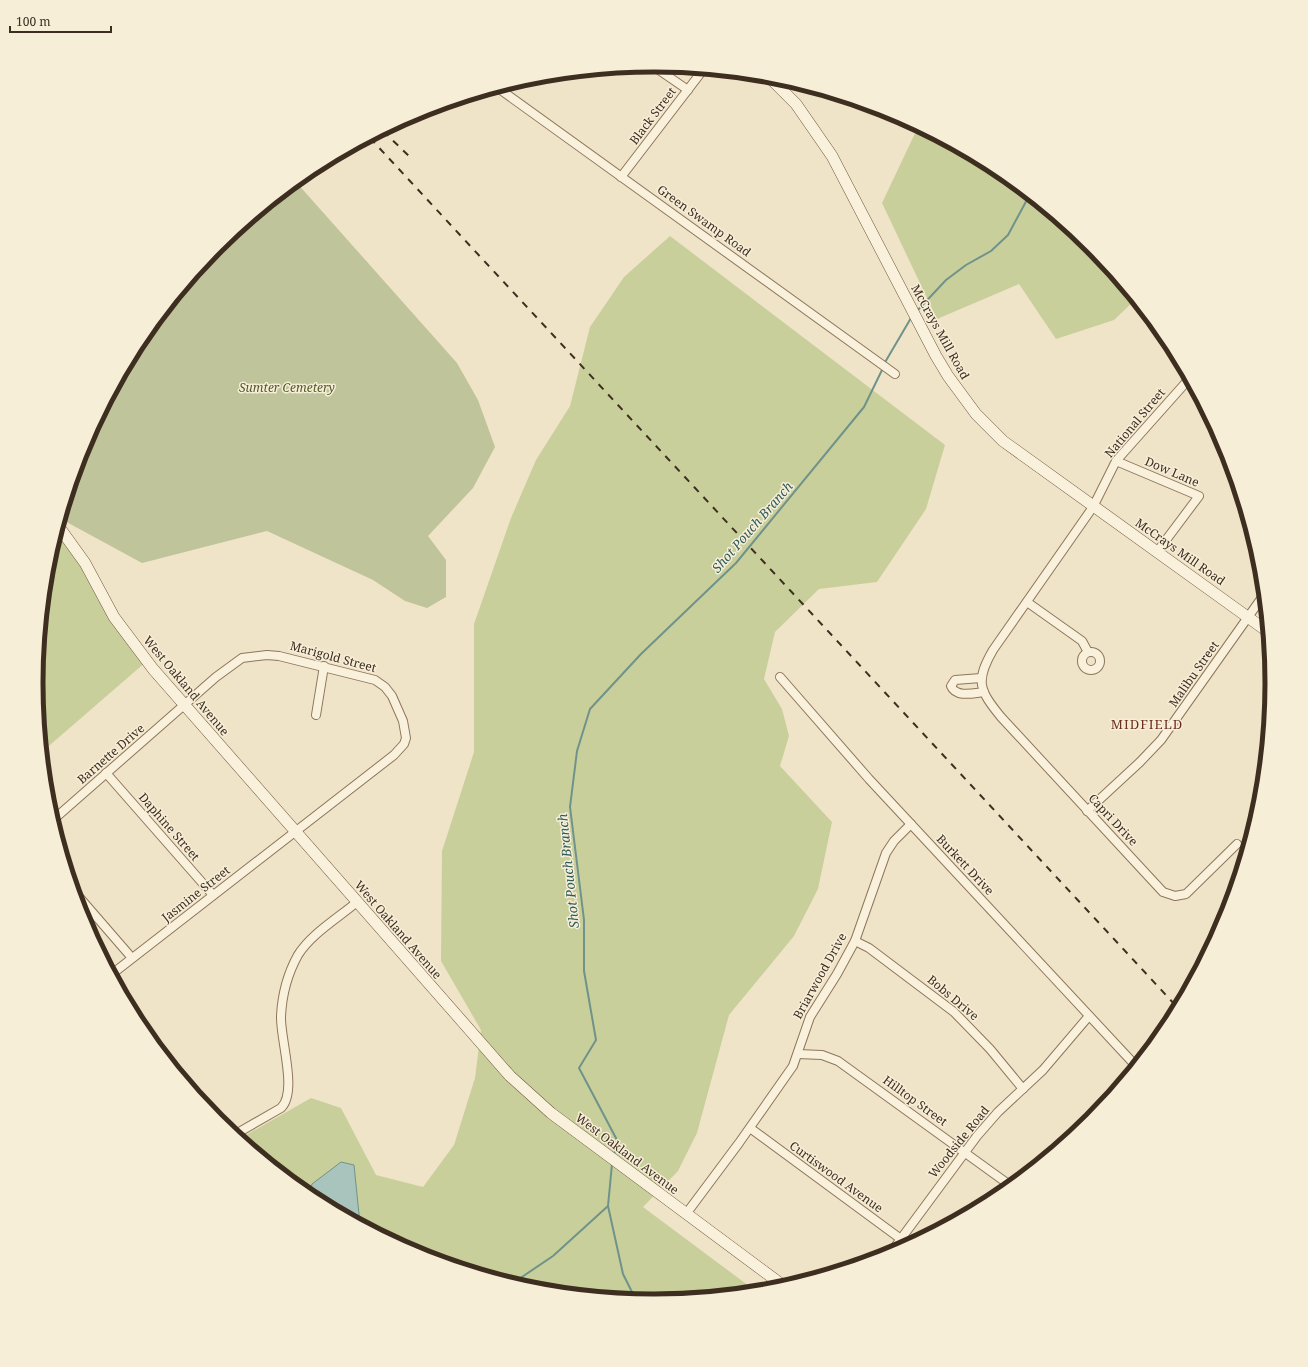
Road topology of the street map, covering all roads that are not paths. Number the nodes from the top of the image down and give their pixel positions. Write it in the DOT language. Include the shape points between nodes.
graph roads {
  1 [pos="662,72"];
  2 [pos="700,75"];
  3 [pos="776,85"];
  4 [pos="688,90"];
  5 [pos="503,91"];
  6 [pos="622,177"];
  7 [pos="895,374"];
  8 [pos="1186,383"];
  9 [pos="1116,461"];
  10 [pos="1093,507"];
  11 [pos="62,532"];
  12 [pos="1157,552"];
  13 [pos="1260,601"];
  14 [pos="1027,602"];
  15 [pos="1249,617"];
  16 [pos="1262,627"];
  17 [pos="1088,652"];
  18 [pos="324,666"];
  19 [pos="780,677"];
  20 [pos="981,678"];
  21 [pos="984,692"];
  22 [pos="184,705"];
  23 [pos="316,715"];
  24 [pos="106,773"];
  25 [pos="1087,811"];
  26 [pos="58,816"];
  27 [pos="911,824"];
  28 [pos="294,831"];
  29 [pos="1237,844"];
  30 [pos="213,896"];
  31 [pos="357,902"];
  32 [pos="84,903"];
  33 [pos="855,941"];
  34 [pos="132,958"];
  35 [pos="115,971"];
  36 [pos="1089,1016"];
  37 [pos="798,1054"];
  38 [pos="1133,1062"];
  39 [pos="1023,1089"];
  40 [pos="750,1128"];
  41 [pos="239,1132"];
  42 [pos="964,1153"];
  43 [pos="1006,1183"];
  44 [pos="686,1214"];
  45 [pos="901,1239"];
  46 [pos="898,1243"];
  47 [pos="779,1282"];
  1 -- 4 [label="street"];
  2 -- 4 [label="street, Black Street"];
  3 -- 10 [label="street, McCrays Mill Road" via="796,104 832,156 948,376 976,414 1017,453"];
  4 -- 6 [label="street, Black Street"];
  5 -- 6 [label="street, Green Swamp Road"];
  6 -- 7 [label="street, Green Swamp Road"];
  8 -- 9 [label="street, National Street"];
  9 -- 10 [label="street, National Street"];
  9 -- 12 [label="street, Dow Lane" via="1199,496"];
  10 -- 12 [label="street, McCrays Mill Road"];
  10 -- 14 [label="street"];
  11 -- 22 [label="street, West Oakland Avenue" via="85,563 114,617"];
  12 -- 15 [label="street, McCrays Mill Road"];
  13 -- 15 [label="street, Malibu Street"];
  14 -- 17 [label="street" via="1082,641"];
  14 -- 20 [label="street" via="993,650 983,667"];
  15 -- 16 [label="street, McCrays Mill Road"];
  15 -- 25 [label="street, Malibu Street" via="1161,740"];
  18 -- 22 [label="street, Marigold Street" via="279,656 259,655 242,658"];
  18 -- 23 [label="street"];
  18 -- 28 [label="street, Marigold Street" via="371,678 385,687 403,721 406,738 394,755"];
  19 -- 27 [label="street, Burkett Drive"];
  20 -- 21 [label="street, Capri Drive"];
  20 -- 21 [label="street" via="954,680 951,686 954,692 958,693"];
  21 -- 25 [label="street, Capri Drive" via="1001,717"];
  22 -- 24 [label="street, Barnette Drive"];
  22 -- 28 [label="street, West Oakland Avenue"];
  24 -- 26 [label="street, Barnette Drive"];
  24 -- 30 [label="street, Daphine Street"];
  25 -- 29 [label="street, Capri Drive" via="1157,886 1170,895 1186,894"];
  27 -- 33 [label="street, Briarwood Drive" via="894,840 886,853"];
  27 -- 36 [label="street, Burkett Drive"];
  28 -- 30 [label="street, Jasmine Street"];
  28 -- 31 [label="street, West Oakland Avenue"];
  30 -- 34 [label="street, Jasmine Street"];
  31 -- 41 [label="street" via="307,944 292,969 283,997 281,1014 289,1090 285,1103 281,1108"];
  31 -- 44 [label="street, West Oakland Avenue" via="510,1076 538,1103"];
  32 -- 34 [label="street"];
  33 -- 37 [label="street, Briarwood Drive" via="837,974 813,1009"];
  33 -- 39 [label="street, Bobs Drive" via="869,948 954,1012 990,1049"];
  34 -- 35 [label="street, Jasmine Street"];
  36 -- 38 [label="street, Burkett Drive"];
  36 -- 39 [label="street, Woodside Road"];
  37 -- 40 [label="street, Briarwood Drive" via="788,1075"];
  37 -- 42 [label="street, Hilltop Street" via="822,1055 838,1061"];
  39 -- 42 [label="street, Woodside Road" via="998,1112"];
  40 -- 44 [label="street, Briarwood Drive"];
  40 -- 45 [label="street, Curtiswood Avenue"];
  42 -- 43 [label="street, Hilltop Street"];
  42 -- 45 [label="street, Woodside Road"];
  44 -- 47 [label="street, West Oakland Avenue"];
  45 -- 46 [label="street, Woodside Road"];
}
